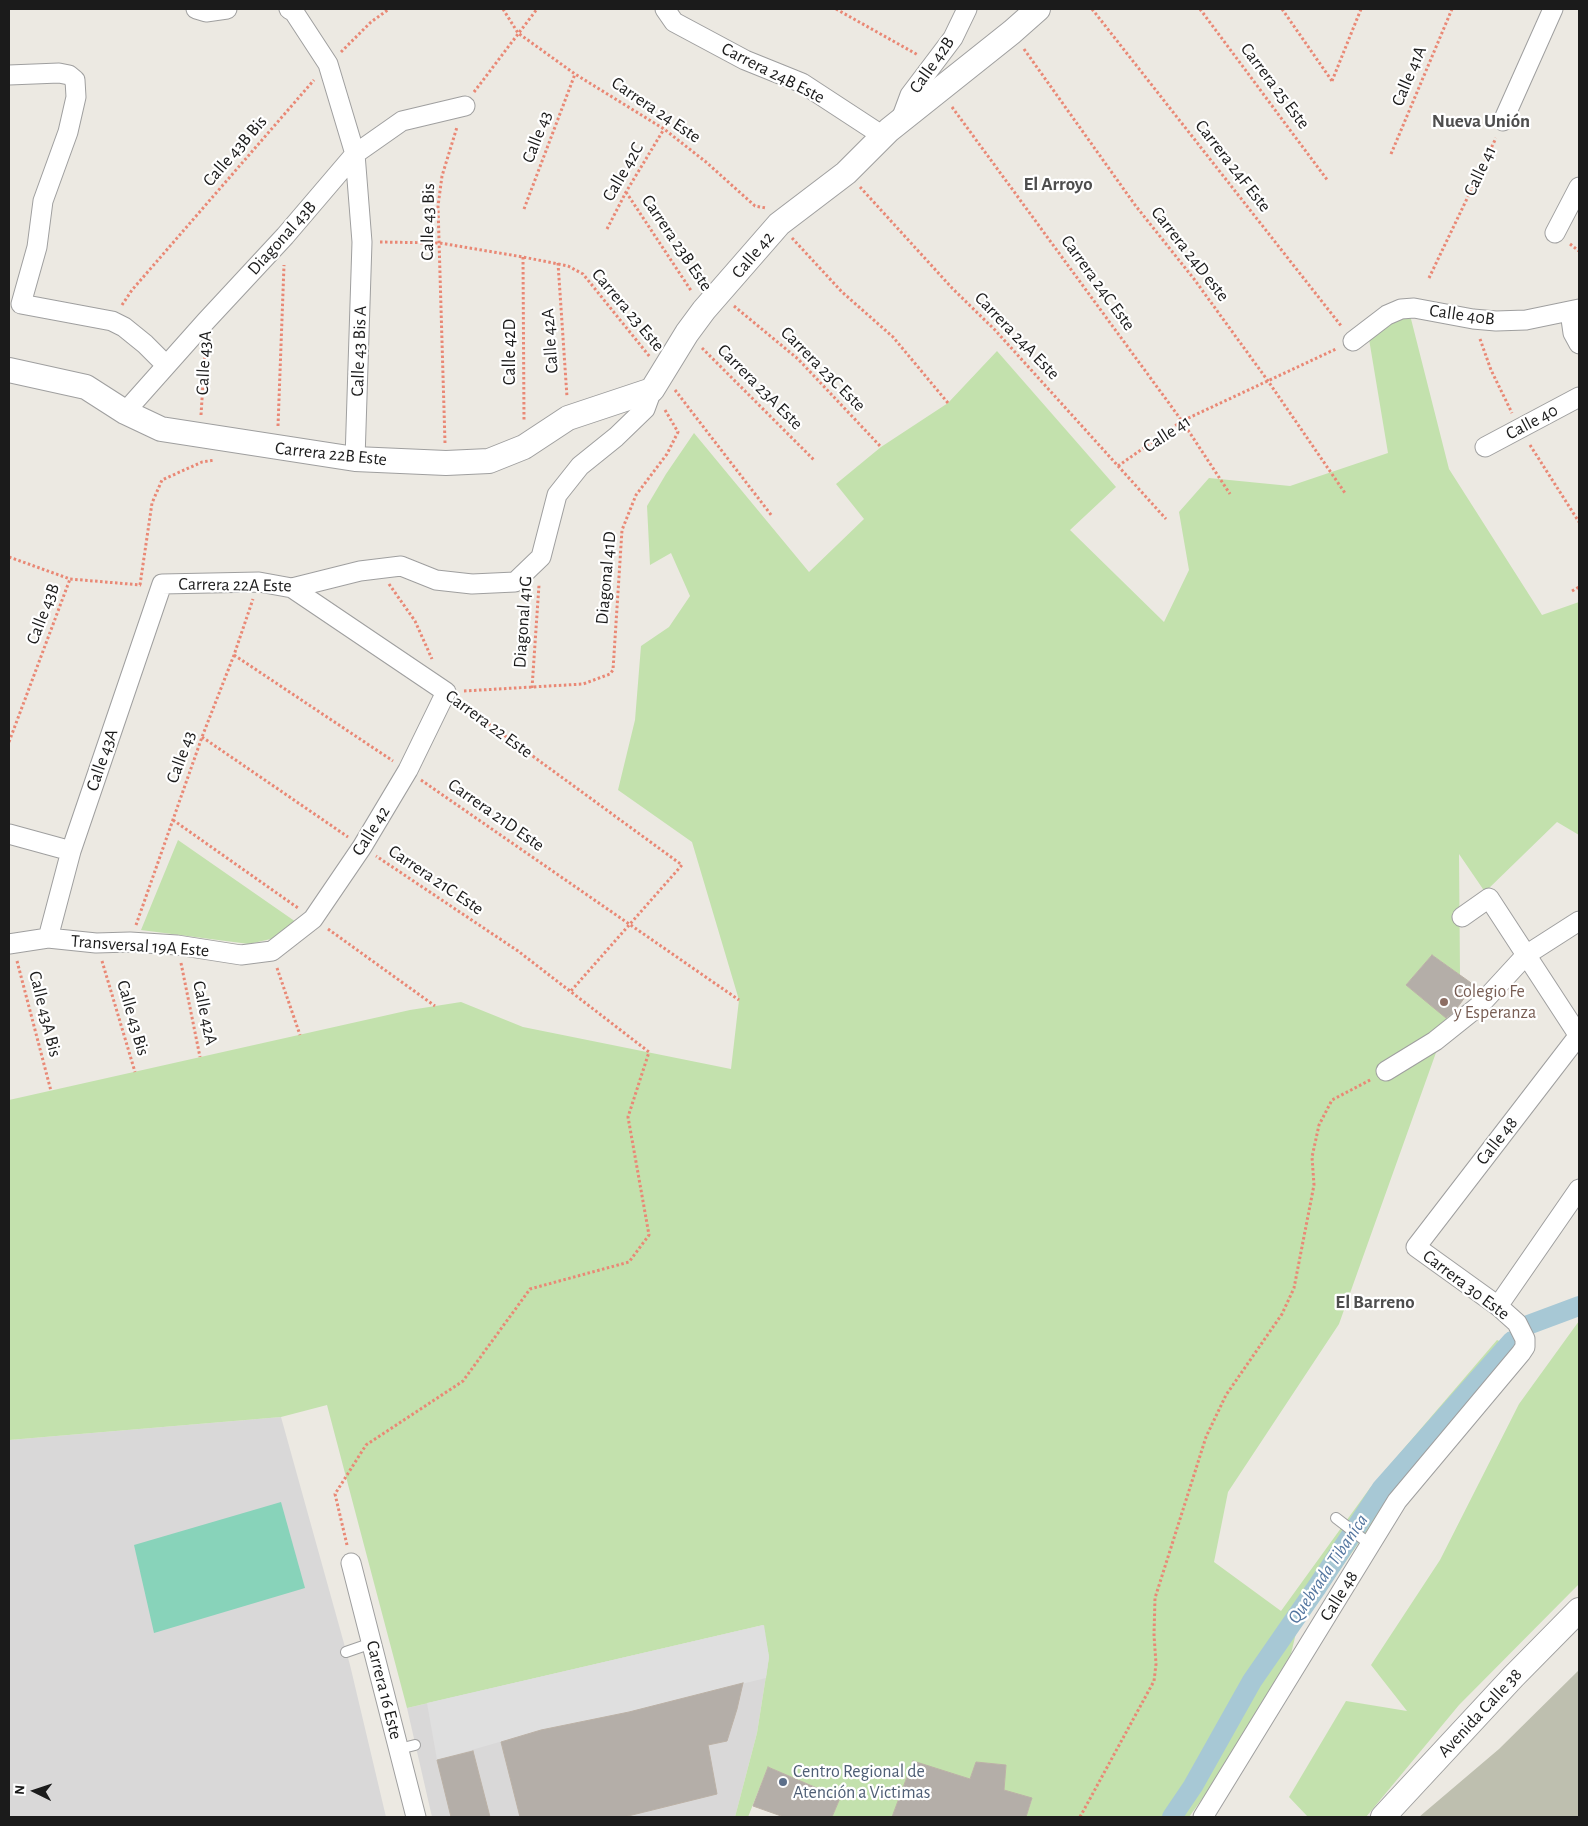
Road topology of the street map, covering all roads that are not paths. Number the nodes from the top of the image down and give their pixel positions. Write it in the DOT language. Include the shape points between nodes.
graph roads {
  1 [pos="196,9"];
  2 [pos="227,9"];
  3 [pos="288,9"];
  4 [pos="666,9"];
  5 [pos="968,9"];
  6 [pos="1038,9"];
  7 [pos="1553,9"];
  8 [pos="9,75"];
  9 [pos="465,106"];
  10 [pos="1503,121"];
  11 [pos="891,129"];
  12 [pos="355,154"];
  13 [pos="1579,187"];
  14 [pos="1555,234"];
  15 [pos="1574,310"];
  16 [pos="1353,341"];
  17 [pos="1579,344"];
  18 [pos="166,365"];
  19 [pos="9,370"];
  20 [pos="658,382"];
  21 [pos="1579,397"];
  22 [pos="126,412"];
  23 [pos="1485,447"];
  24 [pos="355,459"];
  25 [pos="541,557"];
  26 [pos="162,584"];
  27 [pos="292,588"];
  28 [pos="446,692"];
  29 [pos="9,834"];
  30 [pos="71,851"];
  31 [pos="1462,917"];
  32 [pos="1579,921"];
  33 [pos="48,938"];
  34 [pos="11,944"];
  35 [pos="272,951"];
  36 [pos="1526,956"];
  37 [pos="1573,1014"];
  38 [pos="1579,1035"];
  39 [pos="1386,1071"];
  40 [pos="1579,1189"];
  41 [pos="1416,1247"];
  42 [pos="1498,1306"];
  43 [pos="1521,1331"];
  44 [pos="1336,1518"];
  45 [pos="1371,1545"];
  46 [pos="351,1563"];
  47 [pos="1579,1610"];
  48 [pos="372,1642"];
  49 [pos="346,1652"];
  50 [pos="416,1817"];
  51 [pos="1203,1817"];
  52 [pos="1383,1817"];
  1 -- 2 [label="street" via="206,12"];
  3 -- 12 [label="street, Calle 43 Bis A" via="294,12 328,64"];
  4 -- 11 [label="street, Carrera 24B Este" via="674,22 745,60 802,83"];
  5 -- 11 [label="street, Calle 42B" via="953,38 910,95"];
  6 -- 11 [label="street, Calle 42"];
  7 -- 10 [label="street"];
  8 -- 18 [label="street" via="69,75 75,80 76,97 68,132 43,201 37,247 21,304 112,321 145,344"];
  9 -- 12 [label="street, Diagonal 43B" via="402,121"];
  11 -- 20 [label="street, Calle 42" via="846,173 773,216 687,333"];
  12 -- 18 [label="street, Diagonal 43B" via="285,236"];
  12 -- 24 [label="street, Calle 43 Bis A" via="362,242"];
  13 -- 14 [label="street"];
  15 -- 16 [label="street, Calle 40B" via="1526,320 1496,321 1414,308 1401,309 1387,315"];
  15 -- 17 [label="street" via="1573,333"];
  18 -- 22 [label="street, Diagonal 43B"];
  19 -- 22 [label="street, Carrera 22B Este" via="86,387"];
  20 -- 24 [label="street, Carrera 22B Este" via="568,418 524,447 489,461 446,463"];
  20 -- 25 [label="street, Calle 42" via="645,409 580,466 557,495"];
  21 -- 23 [label="street, Calle 40"];
  22 -- 24 [label="street, Carrera 22B Este" via="161,429"];
  25 -- 27 [label="street, Carrera 22A Este" via="515,582 472,584 436,580 401,566 378,568"];
  26 -- 27 [label="street, Carrera 22A Este" via="259,582"];
  26 -- 30 [label="street, Calle 43A"];
  27 -- 28 [label="street, Carrera 22 Este"];
  28 -- 35 [label="street, Calle 42" via="408,770 314,919"];
  29 -- 30 [label="street"];
  30 -- 33 [label="street, Calle 43A"];
  31 -- 36 [label="street" via="1489,898"];
  32 -- 36 [label="street"];
  33 -- 34 [label="street, Transversal 19A Este"];
  33 -- 35 [label="street, Transversal 19A Este" via="177,945 241,955"];
  36 -- 37 [label="street"];
  36 -- 39 [label="street" via="1480,1004 1450,1029"];
  37 -- 38 [label="street"];
  38 -- 41 [label="street, Calle 48"];
  40 -- 42 [label="street"];
  41 -- 42 [label="street, Carrera 30 Este"];
  42 -- 43 [label="street, Carrera 30 Este"];
  43 -- 45 [label="street, Calle 48" via="1525,1347 1522,1353 1397,1501"];
  44 -- 45 [label="lane"];
  45 -- 51 [label="street, Calle 48"];
  46 -- 48 [label="street, Carrera 16 Este"];
  47 -- 52 [label="street, Avenida Calle 38"];
  48 -- 49 [label="lane"];
  48 -- 50 [label="street, Carrera 16 Este" via="407,1747"];
}
